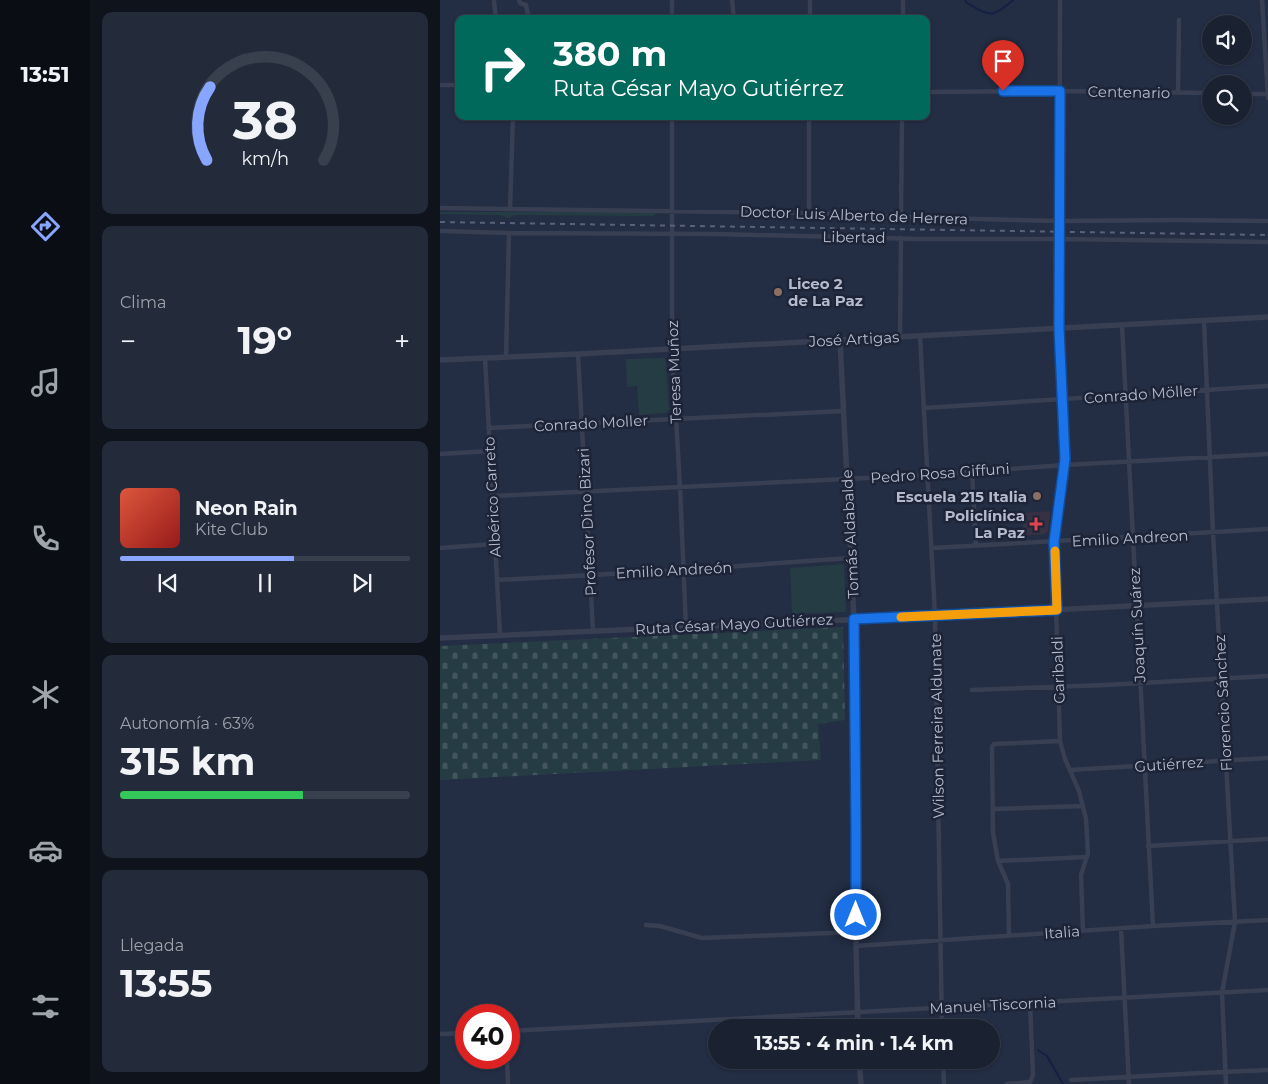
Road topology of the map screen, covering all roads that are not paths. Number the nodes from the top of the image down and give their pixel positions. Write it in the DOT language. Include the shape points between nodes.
graph roads {
  1 [pos="519,0"];
  2 [pos="672,0"];
  3 [pos="732,0"];
  4 [pos="810,0"];
  5 [pos="903,0"];
  6 [pos="1060,0"];
  7 [pos="1262,0"];
  8 [pos="494,2"];
  9 [pos="496,15"];
  10 [pos="528,15"];
  11 [pos="672,15"];
  12 [pos="734,15"];
  13 [pos="810,15"];
  14 [pos="903,15"];
  15 [pos="1179,20"];
  16 [pos="440,85"];
  17 [pos="455,85"];
  18 [pos="1060,91"];
  19 [pos="930,92"];
  20 [pos="1178,93"];
  21 [pos="1202,93"];
  22 [pos="1252,94"];
  23 [pos="1268,94"];
  24 [pos="1268,98"];
  25 [pos="513,120"];
  26 [pos="672,120"];
  27 [pos="809,120"];
  28 [pos="902,120"];
  29 [pos="440,208"];
  30 [pos="510,209"];
  31 [pos="671,211"];
  32 [pos="809,213"];
  33 [pos="900,217"];
  34 [pos="1059,221"];
  35 [pos="1268,221"];
  36 [pos="440,231"];
  37 [pos="509,233"];
  38 [pos="671,233"];
  39 [pos="901,238"];
  40 [pos="1059,239"];
  41 [pos="1268,242"];
  42 [pos="1268,317"];
  43 [pos="1204,321"];
  44 [pos="1122,325"];
  45 [pos="1059,328"];
  46 [pos="920,336"];
  47 [pos="900,337"];
  48 [pos="840,340"];
  49 [pos="672,349"];
  50 [pos="578,354"];
  51 [pos="506,357"];
  52 [pos="485,358"];
  53 [pos="440,360"];
  54 [pos="1268,386"];
  55 [pos="1207,390"];
  56 [pos="1126,395"];
  57 [pos="1062,399"];
  58 [pos="924,408"];
  59 [pos="844,411"];
  60 [pos="675,419"];
  61 [pos="582,424"];
  62 [pos="488,428"];
  63 [pos="490,451"];
  64 [pos="440,454"];
  65 [pos="1268,454"];
  66 [pos="1210,458"];
  67 [pos="1129,461"];
  68 [pos="1065,465"];
  69 [pos="972,472"];
  70 [pos="929,475"];
  71 [pos="847,479"];
  72 [pos="680,486"];
  73 [pos="586,491"];
  74 [pos="492,496"];
  75 [pos="1268,529"];
  76 [pos="1214,533"];
  77 [pos="1133,538"];
  78 [pos="1054,542"];
  79 [pos="494,544"];
  80 [pos="976,546"];
  81 [pos="440,548"];
  82 [pos="932,548"];
  83 [pos="850,558"];
  84 [pos="684,570"];
  85 [pos="590,574"];
  86 [pos="497,580"];
  87 [pos="1268,599"];
  88 [pos="1217,602"];
  89 [pos="1136,606"];
  90 [pos="1057,610"];
  91 [pos="935,616"];
  92 [pos="854,619"];
  93 [pos="686,627"];
  94 [pos="593,631"];
  95 [pos="500,635"];
  96 [pos="440,638"];
  97 [pos="1268,676"];
  98 [pos="1221,678"];
  99 [pos="1140,683"];
  100 [pos="1059,687"];
  101 [pos="972,690"];
  102 [pos="1060,740"];
  103 [pos="1268,758"];
  104 [pos="1226,760"];
  105 [pos="1144,765"];
  106 [pos="1070,770"];
  107 [pos="1083,806"];
  108 [pos="993,809"];
  109 [pos="1268,839"];
  110 [pos="1230,841"];
  111 [pos="1148,846"];
  112 [pos="1087,857"];
  113 [pos="998,861"];
  114 [pos="1268,920"];
  115 [pos="1234,922"];
  116 [pos="646,925"];
  117 [pos="1153,926"];
  118 [pos="1121,929"];
  119 [pos="1083,931"];
  120 [pos="856,932"];
  121 [pos="1009,935"];
  122 [pos="941,940"];
  123 [pos="856,946"];
  124 [pos="1268,990"];
  125 [pos="1222,993"];
  126 [pos="1124,998"];
  127 [pos="1030,1003"];
  128 [pos="941,1008"];
  129 [pos="857,1013"];
  130 [pos="857,1019"];
  131 [pos="942,1019"];
  132 [pos="520,1030"];
  133 [pos="455,1033"];
  134 [pos="440,1034"];
  135 [pos="507,1069"];
  136 [pos="860,1069"];
  137 [pos="943,1069"];
  138 [pos="1268,1070"];
  139 [pos="1225,1072"];
  140 [pos="1128,1077"];
  141 [pos="1071,1080"];
  142 [pos="508,1084"];
  143 [pos="861,1084"];
  144 [pos="944,1084"];
  145 [pos="1007,1084"];
  146 [pos="1129,1084"];
  147 [pos="1226,1084"];
  1 -- 10 [label="street" via="526,6"];
  2 -- 11 [label="street"];
  3 -- 12 [label="street"];
  4 -- 13 [label="street"];
  5 -- 14 [label="street"];
  6 -- 18 [label="street, Garibaldi"];
  7 -- 23 [label="street"];
  8 -- 9 [label="street"];
  15 -- 20 [label="street"];
  16 -- 17 [label="street"];
  18 -- 19 [label="street, Centenario"];
  18 -- 20 [label="street, Centenario"];
  18 -- 34 [label="street, Garibaldi"];
  20 -- 21 [label="street, Centenario"];
  22 -- 23 [label="street"];
  23 -- 24 [label="street"];
  25 -- 30 [label="street"];
  26 -- 31 [label="street, Teresa Muñoz"];
  27 -- 32 [label="street"];
  28 -- 33 [label="street"];
  29 -- 30 [label="street, Doctor Luis Alberto de Herrera"];
  30 -- 31 [label="street, Doctor Luis Alberto de Herrera"];
  31 -- 32 [label="street, Doctor Luis Alberto de Herrera"];
  31 -- 38 [label="street, Teresa Muñoz"];
  32 -- 33 [label="street, Doctor Luis Alberto de Herrera"];
  33 -- 34 [label="street, Doctor Luis Alberto de Herrera"];
  34 -- 35 [label="street, Doctor Luis Alberto de Herrera"];
  34 -- 40 [label="street, Garibaldi"];
  36 -- 37 [label="street, Libertad"];
  37 -- 38 [label="street, Libertad"];
  37 -- 51 [label="street"];
  38 -- 39 [label="street, Libertad"];
  38 -- 49 [label="street, Teresa Muñoz"];
  39 -- 40 [label="street, Libertad"];
  39 -- 47 [label="street"];
  40 -- 41 [label="street, Libertad"];
  40 -- 45 [label="street, Garibaldi"];
  42 -- 43 [label="street, José Artigas"];
  43 -- 44 [label="street, José Artigas"];
  43 -- 55 [label="street, Florencio Sánchez"];
  44 -- 45 [label="street, José Artigas"];
  44 -- 56 [label="street, Joaquín Suárez"];
  45 -- 46 [label="street, José Artigas"];
  45 -- 57 [label="street, Garibaldi"];
  46 -- 47 [label="street, José Artigas"];
  46 -- 58 [label="street, Wilson Ferreira Aldunate"];
  47 -- 48 [label="street, José Artigas"];
  48 -- 49 [label="street, José Artigas"];
  48 -- 59 [label="street, Tomás Aldabalde"];
  49 -- 50 [label="street, José Artigas"];
  49 -- 60 [label="street, Teresa Muñoz"];
  50 -- 51 [label="street, José Artigas"];
  50 -- 61 [label="street, Profesor Dino Bizari"];
  51 -- 52 [label="street, José Artigas"];
  52 -- 53 [label="street, José Artigas"];
  52 -- 62 [label="street, Albérico Carreto"];
  54 -- 55 [label="street, Conrado Möller"];
  55 -- 56 [label="street, Conrado Möller"];
  55 -- 66 [label="street, Florencio Sánchez"];
  56 -- 57 [label="street, Conrado Möller"];
  56 -- 67 [label="street, Joaquín Suárez"];
  57 -- 58 [label="street, Conrado Möller"];
  57 -- 68 [label="street, Garibaldi"];
  58 -- 70 [label="street, Wilson Ferreira Aldunate"];
  59 -- 60 [label="street, Conrado Moller"];
  59 -- 71 [label="street, Tomás Aldabalde"];
  60 -- 61 [label="street, Conrado Moller"];
  60 -- 72 [label="street, Teresa Muñoz"];
  61 -- 62 [label="street, Conrado Moller"];
  61 -- 73 [label="street, Profesor Dino Bizari"];
  62 -- 63 [label="street, Albérico Carreto"];
  63 -- 64 [label="street"];
  63 -- 74 [label="street, Albérico Carreto"];
  65 -- 66 [label="street, Pedro Rosa Giffuni"];
  66 -- 67 [label="street, Pedro Rosa Giffuni"];
  66 -- 76 [label="street, Florencio Sánchez"];
  67 -- 68 [label="street, Pedro Rosa Giffuni"];
  67 -- 77 [label="street, Joaquín Suárez"];
  68 -- 69 [label="street, Pedro Rosa Giffuni"];
  68 -- 78 [label="street, Garibaldi"];
  69 -- 70 [label="street, Pedro Rosa Giffuni"];
  69 -- 80 [label="street"];
  70 -- 71 [label="street, Pedro Rosa Giffuni"];
  70 -- 82 [label="street, Wilson Ferreira Aldunate"];
  71 -- 72 [label="street, Pedro Rosa Giffuni"];
  71 -- 83 [label="street, Tomás Aldabalde"];
  72 -- 73 [label="street, Pedro Rosa Giffuni"];
  72 -- 84 [label="street, Teresa Muñoz"];
  73 -- 74 [label="street, Pedro Rosa Giffuni"];
  73 -- 85 [label="street, Profesor Dino Bizari"];
  74 -- 79 [label="street, Albérico Carreto"];
  75 -- 76 [label="street, Emilio Andreon"];
  76 -- 77 [label="street, Emilio Andreon"];
  76 -- 88 [label="street, Florencio Sánchez"];
  77 -- 78 [label="street, Emilio Andreon"];
  77 -- 89 [label="street, Joaquín Suárez"];
  78 -- 80 [label="street, Emilio Andreon"];
  78 -- 90 [label="street, Garibaldi"];
  79 -- 81 [label="street"];
  79 -- 86 [label="street, Albérico Carreto"];
  80 -- 82 [label="street, Emilio Andreon"];
  82 -- 91 [label="street, Wilson Ferreira Aldunate"];
  83 -- 84 [label="street, Emilio Andreón"];
  83 -- 92 [label="street, Tomás Aldabalde"];
  84 -- 85 [label="street, Emilio Andreón"];
  84 -- 93 [label="street, Teresa Muñoz"];
  85 -- 86 [label="street, Emilio Andreón"];
  85 -- 94 [label="street, Profesor Dino Bizari"];
  86 -- 95 [label="street, Albérico Carreto"];
  87 -- 88 [label="street, Ruta César Mayo Gutiérrez"];
  88 -- 89 [label="street, Ruta César Mayo Gutiérrez"];
  88 -- 98 [label="street, Florencio Sánchez"];
  89 -- 90 [label="street, Ruta César Mayo Gutiérrez"];
  89 -- 99 [label="street, Joaquín Suárez"];
  90 -- 91 [label="street, Ruta César Mayo Gutiérrez"];
  90 -- 100 [label="street, Garibaldi"];
  91 -- 92 [label="street, Ruta César Mayo Gutiérrez"];
  91 -- 122 [label="street, Wilson Ferreira Aldunate"];
  92 -- 93 [label="street, Ruta César Mayo Gutiérrez"];
  92 -- 120 [label="street, Tomás Aldabalde"];
  93 -- 94 [label="street, Ruta César Mayo Gutiérrez"];
  94 -- 95 [label="street, Ruta César Mayo Gutiérrez"];
  95 -- 96 [label="street, Ruta César Mayo Gutiérrez"];
  97 -- 98 [label="street"];
  98 -- 99 [label="street"];
  98 -- 104 [label="street, Florencio Sánchez"];
  99 -- 100 [label="street"];
  99 -- 105 [label="street, Joaquín Suárez"];
  100 -- 101 [label="street"];
  100 -- 102 [label="street, Garibaldi"];
  102 -- 106 [label="street, Garibaldi"];
  102 -- 108 [label="street" via="994,744"];
  103 -- 104 [label="street, Gutiérrez"];
  104 -- 105 [label="street, Gutiérrez"];
  104 -- 110 [label="street, Florencio Sánchez"];
  105 -- 106 [label="street, Gutiérrez"];
  105 -- 111 [label="street, Joaquín Suárez"];
  106 -- 107 [label="street, Garibaldi"];
  107 -- 108 [label="street"];
  107 -- 112 [label="street, Garibaldi"];
  108 -- 113 [label="street"];
  109 -- 110 [label="street"];
  110 -- 111 [label="street"];
  110 -- 115 [label="street, Florencio Sánchez"];
  111 -- 117 [label="street, Joaquín Suárez"];
  112 -- 113 [label="street"];
  112 -- 119 [label="street, Garibaldi" via="1081,875"];
  113 -- 121 [label="street" via="1008,884"];
  114 -- 115 [label="street, Italia"];
  115 -- 117 [label="street, Italia"];
  115 -- 125 [label="street, Florencio Sánchez"];
  116 -- 120 [label="street" via="702,938"];
  117 -- 118 [label="street, Italia"];
  118 -- 119 [label="street, Italia"];
  118 -- 126 [label="street"];
  119 -- 121 [label="street, Italia"];
  120 -- 123 [label="street, Tomás Aldabalde"];
  121 -- 122 [label="street, Italia"];
  122 -- 123 [label="street, Italia"];
  122 -- 128 [label="street, Wilson Ferreira Aldunate"];
  123 -- 129 [label="street, Tomás Aldabalde"];
  124 -- 125 [label="street, Manuel Tiscornia"];
  125 -- 126 [label="street, Manuel Tiscornia"];
  125 -- 139 [label="street, Florencio Sánchez"];
  126 -- 127 [label="street, Manuel Tiscornia"];
  126 -- 140 [label="street"];
  127 -- 128 [label="street, Manuel Tiscornia"];
  127 -- 145 [label="street" via="1033,1075 1030,1082"];
  128 -- 129 [label="street, Manuel Tiscornia"];
  128 -- 131 [label="street, Wilson Ferreira Aldunate"];
  129 -- 130 [label="street, Tomás Aldabalde"];
  129 -- 132 [label="street, Manuel Tiscornia"];
  133 -- 134 [label="street"];
  135 -- 142 [label="street"];
  136 -- 143 [label="street"];
  137 -- 144 [label="street"];
  138 -- 139 [label="street"];
  139 -- 140 [label="street"];
  139 -- 147 [label="street, Florencio Sánchez"];
  140 -- 141 [label="street"];
  140 -- 146 [label="street"];
}
